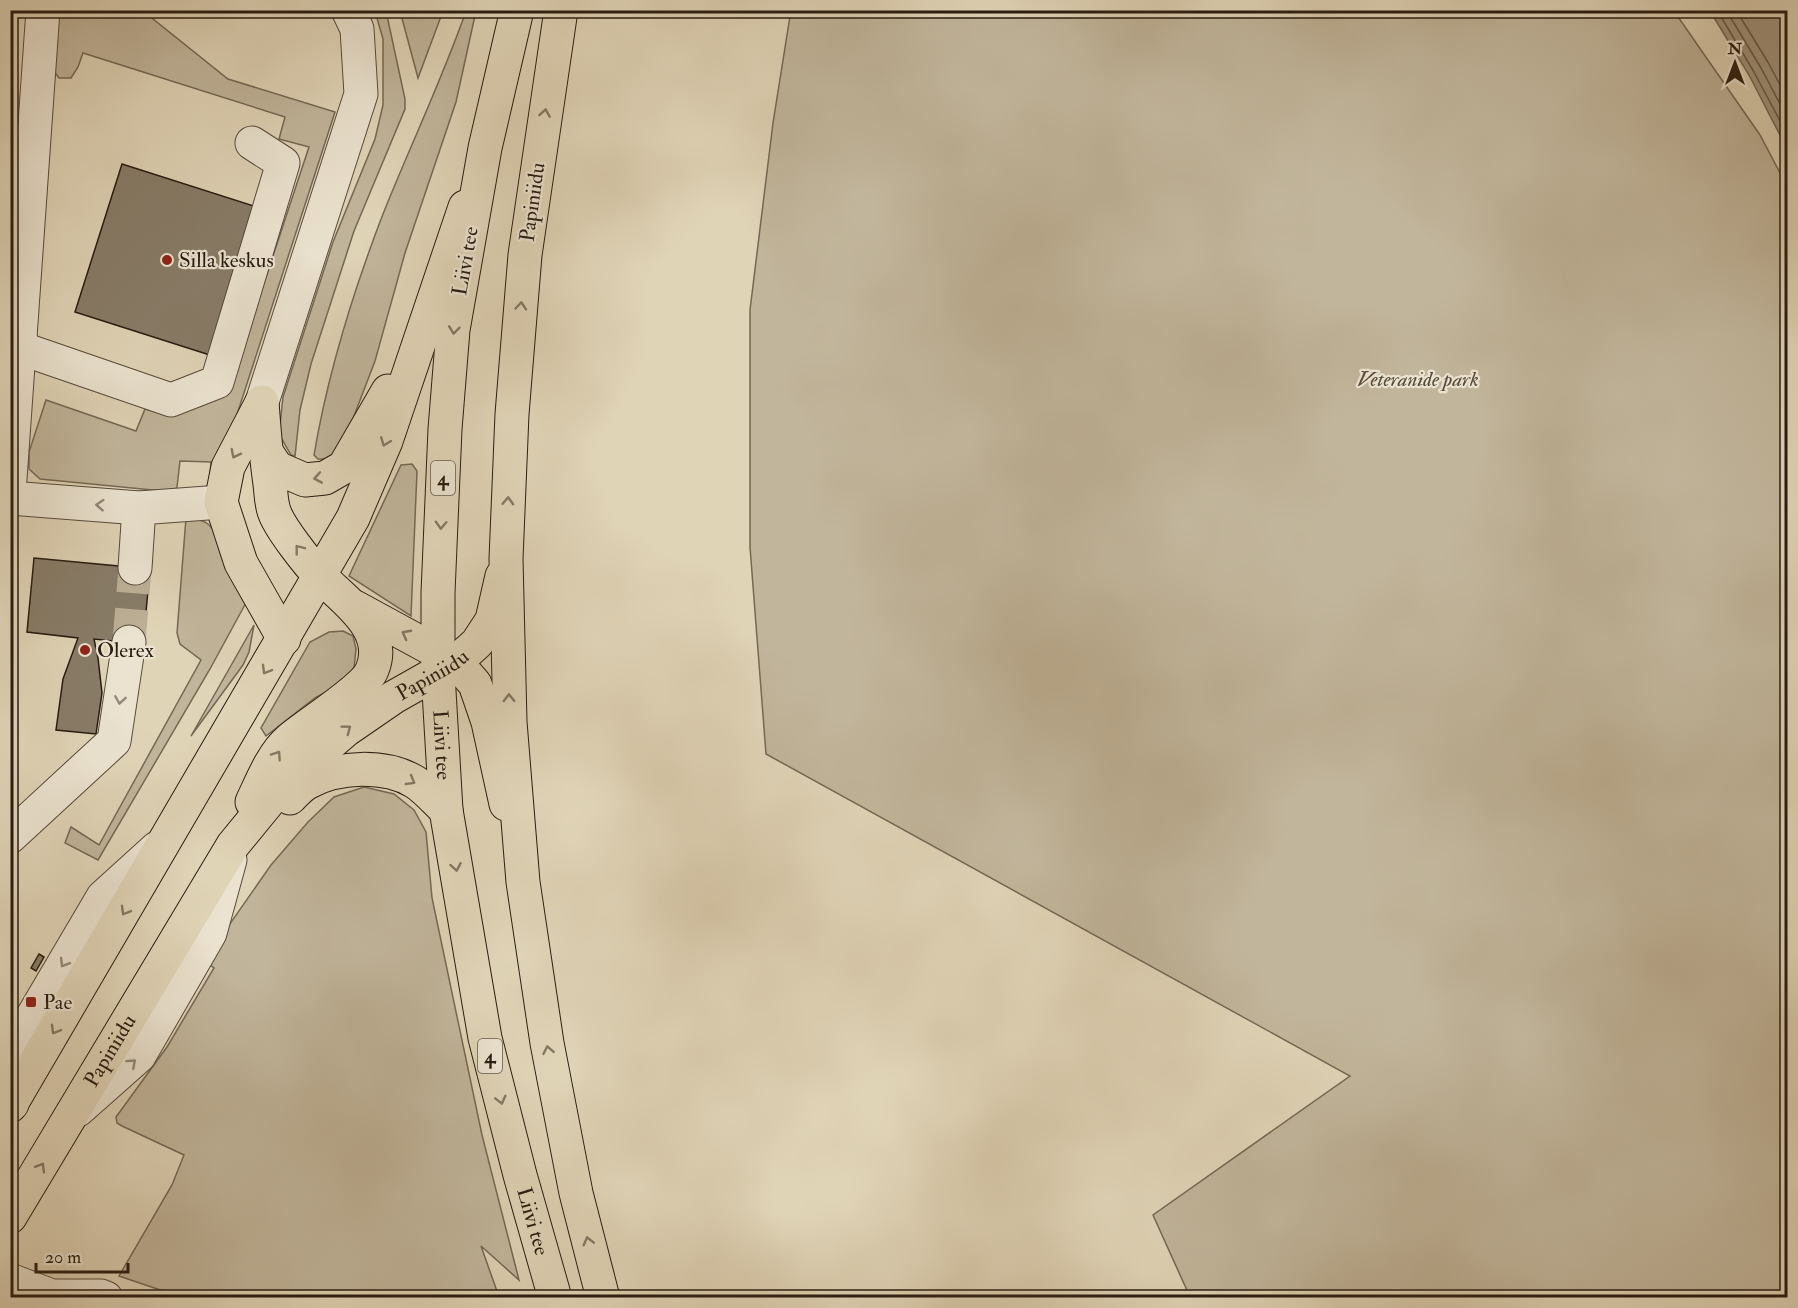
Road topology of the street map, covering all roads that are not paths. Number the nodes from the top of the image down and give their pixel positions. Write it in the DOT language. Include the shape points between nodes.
graph roads {
  1 [pos="43,10"];
  2 [pos="348,10"];
  3 [pos="518,10"];
  4 [pos="561,10"];
  5 [pos="252,143"];
  6 [pos="485,148"];
  7 [pos="422,332"];
  8 [pos="17,338"];
  9 [pos="262,402"];
  10 [pos="265,450"];
  11 [pos="10,479"];
  12 [pos="10,498"];
  13 [pos="221,502"];
  14 [pos="139,508"];
  15 [pos="506,560"];
  16 [pos="135,568"];
  17 [pos="320,576"];
  18 [pos="355,607"];
  19 [pos="284,639"];
  20 [pos="129,642"];
  21 [pos="444,662"];
  22 [pos="446,810"];
  23 [pos="10,837"];
  24 [pos="233,845"];
  25 [pos="523,882"];
  26 [pos="11,1105"];
  27 [pos="10,1217"];
  28 [pos="10,1280"];
  29 [pos="106,1298"];
  30 [pos="555,1298"];
  31 [pos="603,1298"];
  1 -- 8 [label="lane"];
  2 -- 9 [label="lane" via="357,29 361,94"];
  3 -- 6 [label="main road, 4"];
  15 -- 4 [label="main road, Papiniidu, one-way" via="512,414 525,255"];
  5 -- 8 [label="lane" via="283,163 217,382 171,400"];
  6 -- 7 [label="main road"];
  6 -- 21 [label="main road, Liivi tee / 4, one-way" via="453,330 445,429"];
  7 -- 10 [label="main road, one-way" via="344,467 325,478 305,480 277,468"];
  7 -- 17 [label="main road, one-way" via="386,441 353,518"];
  8 -- 11 [label="lane"];
  9 -- 10 [label="main road"];
  9 -- 13 [label="main road, one-way" via="228,467"];
  17 -- 10 [label="main road, one-way" via="274,512"];
  14 -- 12 [label="lane, one-way"];
  13 -- 14 [label="lane"];
  13 -- 19 [label="main road" via="242,562"];
  14 -- 16 [label="lane"];
  15 -- 21 [label="main road, Papiniidu" via="492,620 477,643"];
  25 -- 15 [label="main road, one-way" via="510,722"];
  17 -- 18 [label="main road"];
  17 -- 19 [label="main road"];
  21 -- 18 [label="main road, one-way"];
  24 -- 18 [label="main road, one-way" via="286,741 352,692 372,672 374,638"];
  19 -- 26 [label="main road, one-way"];
  20 -- 23 [label="lane, one-way" via="114,741"];
  21 -- 22 [label="main road, Liivi tee / 4"];
  24 -- 21 [label="main road, Papiniidu, one-way" via="283,784 346,729"];
  21 -- 25 [label="main road" via="476,684"];
  24 -- 22 [label="main road, one-way" via="307,783 340,771 397,773 417,783"];
  22 -- 30 [label="main road, Liivi tee / 4, one-way" via="485,1038"];
  27 -- 24 [label="main road, Papiniidu, one-way"];
  31 -- 25 [label="main road, one-way" via="576,1193 547,1043"];
  28 -- 29 [label="lane" via="52,1296"];
}
